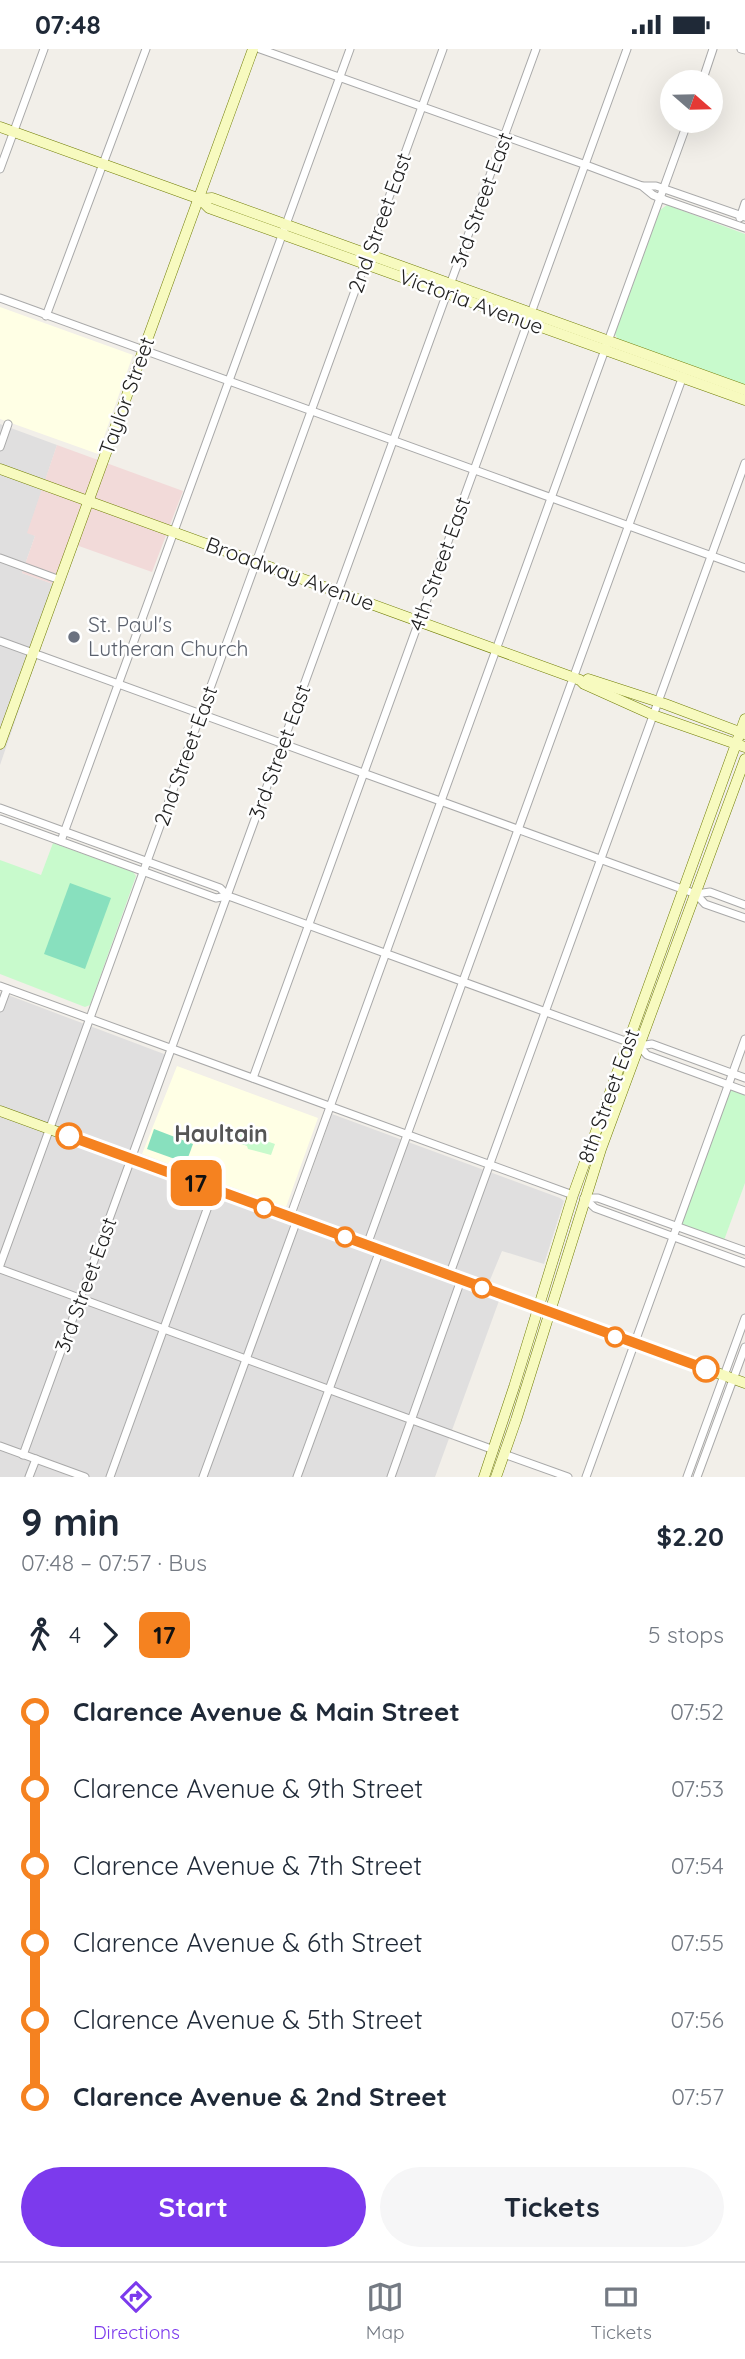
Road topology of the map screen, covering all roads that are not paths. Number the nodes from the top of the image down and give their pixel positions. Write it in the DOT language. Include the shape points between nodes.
graph roads {
  1 [pos="44,49"];
  2 [pos="146,49"];
  3 [pos="254,49"];
  4 [pos="260,49"];
  5 [pos="350,49"];
  6 [pos="443,49"];
  7 [pos="536,49"];
  8 [pos="627,49"];
  9 [pos="713,49"];
  10 [pos="706,70"];
  11 [pos="339,77"];
  12 [pos="422,107"];
  13 [pos="0,127"];
  14 [pos="14,132"];
  15 [pos="683,133"];
  16 [pos="504,136"];
  17 [pos="103,164"];
  18 [pos="586,165"];
  19 [pos="0,169"];
  20 [pos="642,187"];
  21 [pos="663,188"];
  22 [pos="659,197"];
  23 [pos="200,199"];
  24 [pos="745,203"];
  25 [pos="743,217"];
  26 [pos="741,227"];
  27 [pos="283,229"];
  28 [pos="366,259"];
  29 [pos="450,289"];
  30 [pos="0,298"];
  31 [pos="46,316"];
  32 [pos="529,318"];
  33 [pos="607,346"];
  34 [pos="144,350"];
  35 [pos="684,373"];
  36 [pos="229,381"];
  37 [pos="745,390"];
  38 [pos="745,400"];
  39 [pos="311,411"];
  40 [pos="9,424"];
  41 [pos="394,440"];
  42 [pos="0,447"];
  43 [pos="745,463"];
  44 [pos="0,469"];
  45 [pos="474,469"];
  46 [pos="551,498"];
  47 [pos="88,501"];
  48 [pos="629,526"];
  49 [pos="174,531"];
  50 [pos="711,556"];
  51 [pos="0,558"];
  52 [pos="256,561"];
  53 [pos="745,568"];
  54 [pos="60,580"];
  55 [pos="339,592"];
  56 [pos="419,621"];
  57 [pos="0,642"];
  58 [pos="496,649"];
  59 [pos="33,653"];
  60 [pos="577,679"];
  61 [pos="118,685"];
  62 [pos="658,702"];
  63 [pos="201,714"];
  64 [pos="653,715"];
  65 [pos="745,719"];
  66 [pos="3,727"];
  67 [pos="743,733"];
  68 [pos="0,744"];
  69 [pos="283,744"];
  70 [pos="741,745"];
  71 [pos="745,759"];
  72 [pos="363,773"];
  73 [pos="440,801"];
  74 [pos="0,807"];
  75 [pos="0,818"];
  76 [pos="518,830"];
  77 [pos="65,831"];
  78 [pos="61,841"];
  79 [pos="601,860"];
  80 [pos="147,861"];
  81 [pos="143,871"];
  82 [pos="684,890"];
  83 [pos="696,894"];
  84 [pos="228,896"];
  85 [pos="745,905"];
  86 [pos="745,918"];
  87 [pos="307,926"];
  88 [pos="385,954"];
  89 [pos="462,982"];
  90 [pos="3,988"];
  91 [pos="0,1008"];
  92 [pos="545,1012"];
  93 [pos="90,1019"];
  94 [pos="745,1039"];
  95 [pos="628,1042"];
  96 [pos="639,1046"];
  97 [pos="173,1049"];
  98 [pos="732,1073"];
  99 [pos="253,1078"];
  100 [pos="745,1078"];
  101 [pos="728,1085"];
  102 [pos="745,1091"];
  103 [pos="329,1106"];
  104 [pos="0,1111"];
  105 [pos="49,1129"];
  106 [pos="407,1134"];
  107 [pos="132,1160"];
  108 [pos="488,1165"];
  109 [pos="214,1190"];
  110 [pos="579,1197"];
  111 [pos="293,1219"];
  112 [pos="677,1226"];
  113 [pos="673,1237"];
  114 [pos="366,1245"];
  115 [pos="380,1250"];
  116 [pos="745,1251"];
  117 [pos="745,1263"];
  118 [pos="0,1267"];
  119 [pos="449,1276"];
  120 [pos="461,1280"];
  121 [pos="80,1299"];
  122 [pos="538,1308"];
  123 [pos="548,1312"];
  124 [pos="745,1318"];
  125 [pos="164,1329"];
  126 [pos="634,1343"];
  127 [pos="745,1347"];
  128 [pos="246,1360"];
  129 [pos="729,1377"];
  130 [pos="745,1383"];
  131 [pos="329,1390"];
  132 [pos="412,1420"];
  133 [pos="0,1446"];
  134 [pos="499,1452"];
  135 [pos="23,1455"];
  136 [pos="36,1459"];
  137 [pos="29,1477"];
  138 [pos="85,1477"];
  139 [pos="110,1477"];
  140 [pos="203,1477"];
  141 [pos="297,1477"];
  142 [pos="391,1477"];
  143 [pos="484,1477"];
  144 [pos="496,1477"];
  145 [pos="568,1477"];
  146 [pos="586,1477"];
  147 [pos="687,1477"];
  148 [pos="698,1477"];
  1 -- 14 [label="street"];
  2 -- 17 [label="street"];
  3 -- 23 [label="main road, Taylor Street"];
  4 -- 11 [label="street"];
  5 -- 11 [label="street"];
  6 -- 12 [label="street, 2nd Street East"];
  7 -- 16 [label="street, 3rd Street East"];
  8 -- 18 [label="street, 4th Street East"];
  9 -- 10 [label="street"];
  11 -- 12 [label="street"];
  11 -- 27 [label="street"];
  12 -- 16 [label="street"];
  12 -- 28 [label="street, 2nd Street East"];
  13 -- 14 [label="main road, Victoria Avenue"];
  14 -- 17 [label="main road, Victoria Avenue"];
  14 -- 19 [label="street"];
  15 -- 21 [label="street"];
  16 -- 18 [label="street"];
  16 -- 29 [label="street, 3rd Street East"];
  17 -- 23 [label="main road, Victoria Avenue"];
  17 -- 31 [label="street"];
  18 -- 20 [label="street"];
  18 -- 32 [label="street, 4th Street East"];
  20 -- 21 [label="street"];
  20 -- 22 [label="street"];
  21 -- 22 [label="street"];
  21 -- 25 [label="street"];
  22 -- 26 [label="street"];
  22 -- 33 [label="street"];
  23 -- 27 [label="main road, Victoria Avenue" via="212,198"];
  23 -- 34 [label="main road, Taylor Street"];
  24 -- 25 [label="street"];
  25 -- 26 [label="street"];
  27 -- 28 [label="main road, Victoria Avenue"];
  27 -- 36 [label="street"];
  28 -- 29 [label="main road, Victoria Avenue"];
  28 -- 39 [label="street, 2nd Street East"];
  29 -- 32 [label="main road, Victoria Avenue"];
  29 -- 41 [label="street, 3rd Street East"];
  30 -- 31 [label="street"];
  31 -- 34 [label="street"];
  32 -- 33 [label="main road, Victoria Avenue"];
  32 -- 45 [label="street, 4th Street East"];
  33 -- 35 [label="main road, Victoria Avenue"];
  33 -- 46 [label="street"];
  34 -- 36 [label="street"];
  34 -- 47 [label="main road, Taylor Street"];
  35 -- 37 [label="main road, Victoria Avenue"];
  35 -- 38 [label="main road, Victoria Avenue"];
  35 -- 48 [label="street"];
  36 -- 39 [label="street"];
  36 -- 49 [label="street"];
  39 -- 41 [label="street"];
  39 -- 52 [label="street, 2nd Street East"];
  40 -- 42 [label="street"];
  41 -- 45 [label="street"];
  41 -- 55 [label="street, 3rd Street East"];
  43 -- 50 [label="street"];
  44 -- 47 [label="main road, Broadway Avenue"];
  45 -- 46 [label="street"];
  45 -- 56 [label="street, 4th Street East"];
  46 -- 48 [label="street"];
  46 -- 58 [label="street"];
  47 -- 49 [label="main road, Broadway Avenue"];
  47 -- 54 [label="main road, Taylor Street"];
  48 -- 50 [label="street"];
  48 -- 60 [label="street"];
  49 -- 52 [label="main road, Broadway Avenue"];
  49 -- 61 [label="street"];
  50 -- 53 [label="street"];
  50 -- 62 [label="street"];
  51 -- 54 [label="street"];
  52 -- 55 [label="main road, Broadway Avenue"];
  52 -- 63 [label="street, 2nd Street East"];
  54 -- 59 [label="main road, Taylor Street"];
  55 -- 56 [label="main road, Broadway Avenue"];
  55 -- 69 [label="street, 3rd Street East"];
  56 -- 58 [label="main road, Broadway Avenue"];
  56 -- 72 [label="street, 4th Street East"];
  57 -- 59 [label="street"];
  58 -- 60 [label="main road, Broadway Avenue"];
  58 -- 73 [label="street"];
  59 -- 61 [label="street"];
  59 -- 66 [label="main road, Taylor Street"];
  60 -- 62 [label="main road, Broadway Avenue"];
  60 -- 64 [label="main road, Broadway Avenue"];
  60 -- 76 [label="street"];
  61 -- 63 [label="street"];
  61 -- 77 [label="street"];
  62 -- 64 [label="street"];
  62 -- 67 [label="main road, Broadway Avenue"];
  63 -- 69 [label="street"];
  63 -- 80 [label="street, 2nd Street East"];
  64 -- 70 [label="main road, Broadway Avenue"];
  64 -- 79 [label="street"];
  65 -- 67 [label="main road, 8th Street East"];
  66 -- 68 [label="main road, Taylor Street"];
  67 -- 70 [label="main road, 8th Street East"];
  69 -- 72 [label="street"];
  69 -- 84 [label="street, 3rd Street East"];
  70 -- 82 [label="main road, 8th Street East"];
  71 -- 83 [label="main road, 8th Street East"];
  72 -- 73 [label="street"];
  72 -- 87 [label="street, 4th Street East"];
  73 -- 76 [label="street"];
  73 -- 88 [label="street"];
  74 -- 77 [label="street"];
  75 -- 78 [label="street"];
  76 -- 79 [label="street"];
  76 -- 89 [label="street"];
  77 -- 78 [label="street"];
  77 -- 80 [label="street"];
  78 -- 81 [label="street"];
  79 -- 82 [label="street"];
  79 -- 92 [label="street"];
  80 -- 81 [label="street, 2nd Street East"];
  80 -- 84 [label="street" via="220,888"];
  81 -- 84 [label="street" via="216,898"];
  81 -- 93 [label="street, 2nd Street East"];
  82 -- 83 [label="street"];
  82 -- 95 [label="main road, 8th Street East"];
  83 -- 85 [label="street" via="710,892"];
  83 -- 86 [label="street" via="705,904"];
  83 -- 96 [label="main road, 8th Street East"];
  84 -- 87 [label="street"];
  84 -- 97 [label="street, 3rd Street East"];
  87 -- 88 [label="street"];
  87 -- 99 [label="street, 4th Street East"];
  88 -- 89 [label="street"];
  88 -- 103 [label="street"];
  89 -- 92 [label="street"];
  89 -- 106 [label="street"];
  90 -- 91 [label="street"];
  90 -- 93 [label="street"];
  92 -- 95 [label="street"];
  92 -- 108 [label="street"];
  93 -- 97 [label="street"];
  93 -- 105 [label="street, 2nd Street East"];
  94 -- 98 [label="street"];
  95 -- 96 [label="street"];
  95 -- 110 [label="main road, 8th Street East"];
  96 -- 98 [label="street" via="652,1044"];
  96 -- 101 [label="street" via="647,1055"];
  96 -- 110 [label="main road, 8th Street East"];
  97 -- 99 [label="street"];
  97 -- 107 [label="street, 3rd Street East"];
  98 -- 100 [label="street"];
  98 -- 101 [label="street"];
  99 -- 103 [label="street"];
  101 -- 102 [label="street"];
  101 -- 112 [label="street"];
  103 -- 106 [label="street"];
  103 -- 111 [label="street"];
  104 -- 105 [label="main road"];
  105 -- 107 [label="main road"];
  105 -- 118 [label="street, 2nd Street East"];
  106 -- 108 [label="street"];
  106 -- 114 [label="street"];
  107 -- 109 [label="main road"];
  107 -- 121 [label="street, 3rd Street East"];
  108 -- 110 [label="street"];
  108 -- 119 [label="street"];
  109 -- 111 [label="main road"];
  109 -- 125 [label="street"];
  110 -- 112 [label="street" via="598,1198"];
  110 -- 113 [label="street" via="595,1208"];
  110 -- 122 [label="main road, 8th Street East"];
  110 -- 123 [label="main road, 8th Street East"];
  111 -- 114 [label="main road"];
  111 -- 128 [label="street"];
  112 -- 113 [label="street"];
  112 -- 116 [label="street"];
  113 -- 117 [label="street"];
  113 -- 126 [label="street"];
  114 -- 115 [label="main road"];
  115 -- 119 [label="main road"];
  115 -- 131 [label="street"];
  118 -- 121 [label="street"];
  119 -- 120 [label="main road"];
  120 -- 122 [label="main road"];
  120 -- 132 [label="street"];
  121 -- 125 [label="street"];
  121 -- 135 [label="street, 3rd Street East"];
  122 -- 123 [label="main road"];
  122 -- 134 [label="main road, 8th Street East"];
  123 -- 126 [label="main road"];
  123 -- 134 [label="main road, 8th Street East"];
  124 -- 129 [label="street"];
  125 -- 128 [label="street"];
  125 -- 139 [label="street"];
  126 -- 129 [label="main road"];
  126 -- 146 [label="street"];
  127 -- 129 [label="street"];
  128 -- 131 [label="street"];
  128 -- 140 [label="street"];
  129 -- 130 [label="main road"];
  129 -- 147 [label="street"];
  129 -- 148 [label="street"];
  131 -- 132 [label="street"];
  131 -- 141 [label="street"];
  132 -- 134 [label="street"];
  132 -- 142 [label="street"];
  133 -- 135 [label="street"];
  134 -- 143 [label="main road, 8th Street East"];
  134 -- 144 [label="main road, 8th Street East"];
  134 -- 145 [label="street"];
  135 -- 136 [label="street"];
  136 -- 137 [label="street"];
  136 -- 138 [label="street"];
}
